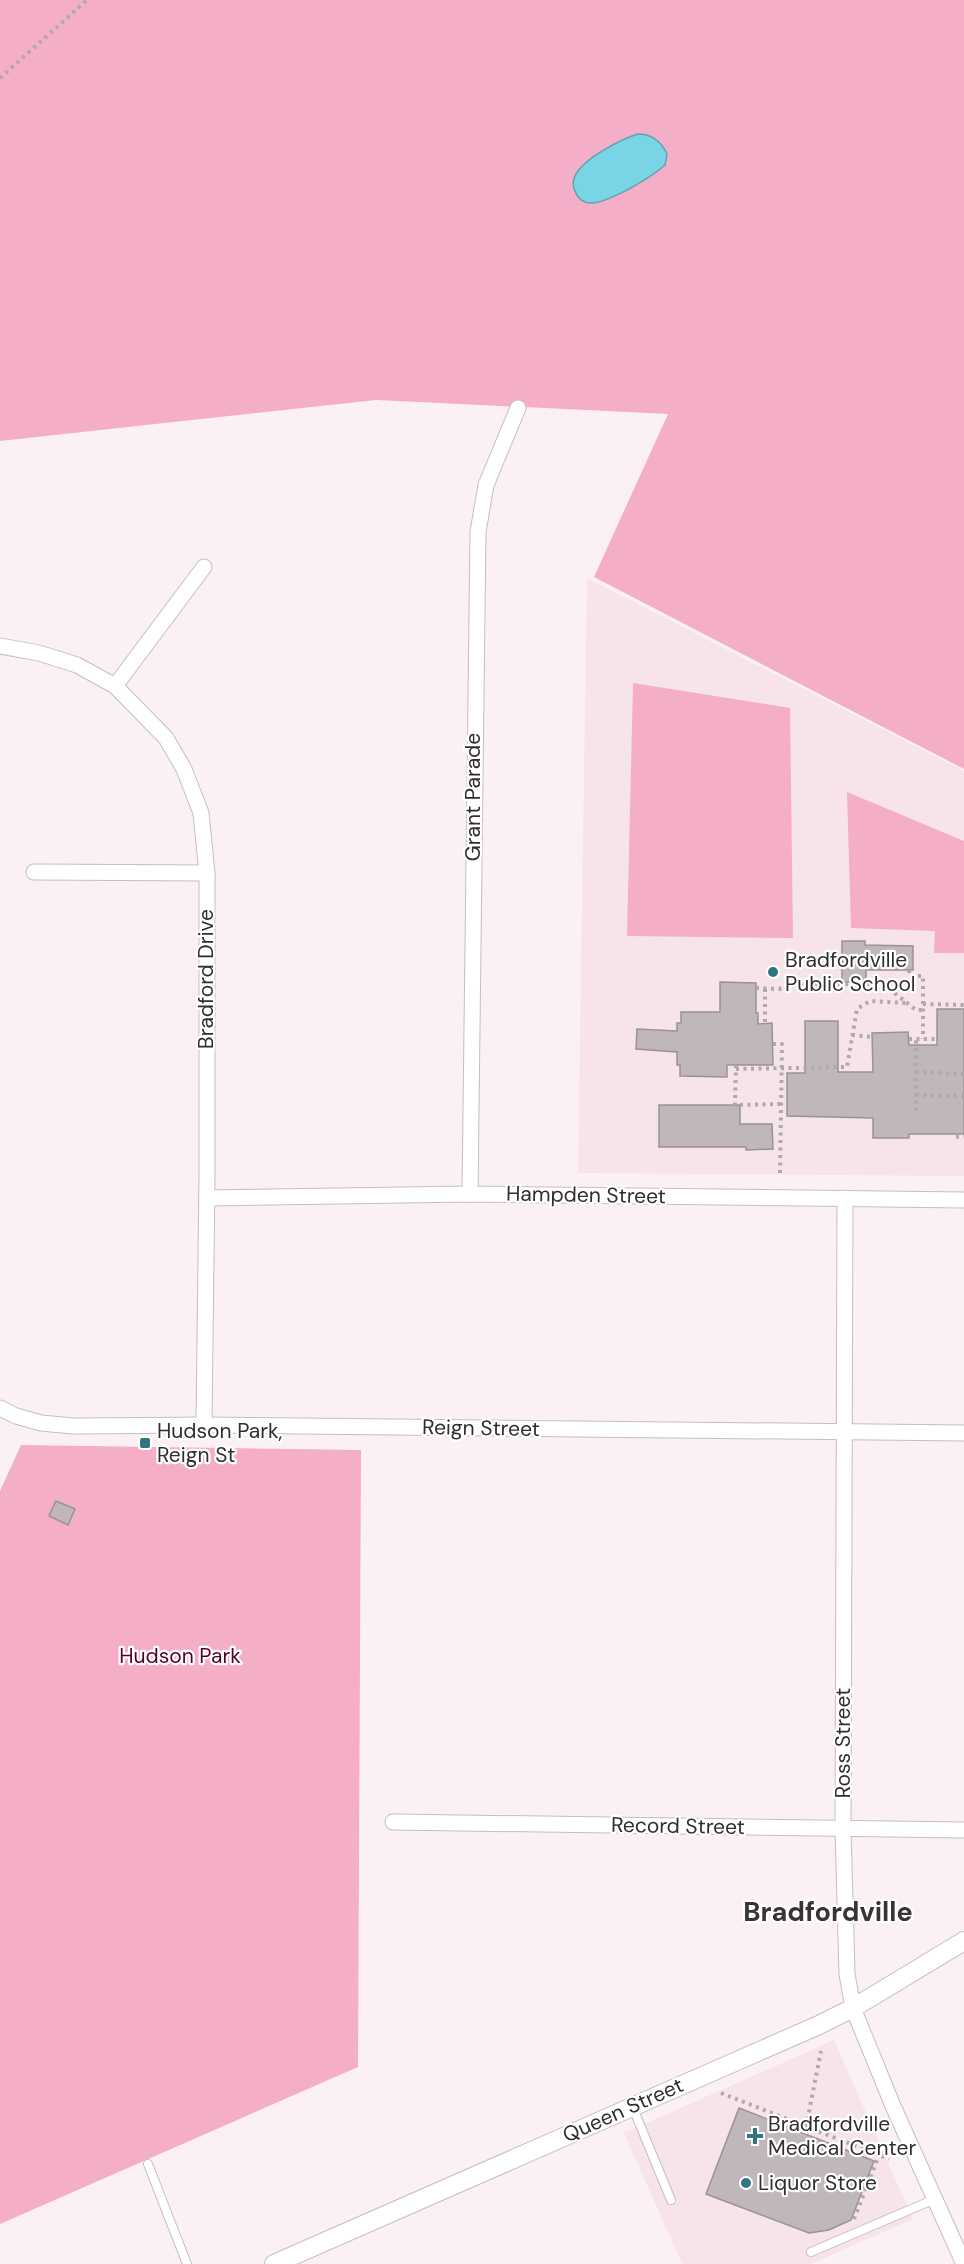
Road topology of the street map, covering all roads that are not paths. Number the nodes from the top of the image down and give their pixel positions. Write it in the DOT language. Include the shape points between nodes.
graph roads {
  1 [pos="518,408"];
  2 [pos="204,567"];
  3 [pos="0,646"];
  4 [pos="115,686"];
  5 [pos="34,872"];
  6 [pos="207,873"];
  7 [pos="470,1194"];
  8 [pos="207,1198"];
  9 [pos="845,1198"];
  10 [pos="964,1200"];
  11 [pos="0,1408"];
  12 [pos="204,1425"];
  13 [pos="845,1432"];
  14 [pos="964,1433"];
  15 [pos="393,1822"];
  16 [pos="843,1828"];
  17 [pos="964,1830"];
  18 [pos="964,1941"];
  19 [pos="853,2008"];
  20 [pos="632,2106"];
  21 [pos="148,2164"];
  22 [pos="935,2199"];
  23 [pos="671,2200"];
  24 [pos="811,2252"];
  25 [pos="188,2264"];
  26 [pos="274,2264"];
  27 [pos="964,2264"];
  1 -- 7 [label="street, Grant Parade" via="486,485 478,532"];
  2 -- 4 [label="street"];
  3 -- 4 [label="street, Bradford Drive" via="39,652 77,665"];
  4 -- 6 [label="street, Bradford Drive" via="166,738 184,769 201,813"];
  5 -- 6 [label="street"];
  6 -- 8 [label="street, Bradford Drive"];
  7 -- 8 [label="street, Hampden Street"];
  7 -- 9 [label="street, Hampden Street"];
  8 -- 12 [label="street, Bradford Drive"];
  9 -- 10 [label="street, Hampden Street"];
  9 -- 13 [label="street, Ross Street"];
  11 -- 12 [label="street, Reign Street" via="41,1423 73,1426"];
  12 -- 13 [label="street, Reign Street"];
  13 -- 14 [label="street, Reign Street"];
  13 -- 16 [label="street, Ross Street"];
  15 -- 16 [label="street, Record Street"];
  16 -- 17 [label="street, Record Street"];
  16 -- 19 [label="street, Ross Street" via="847,1974"];
  18 -- 19 [label="street, Queen Street"];
  19 -- 20 [label="street, Queen Street"];
  19 -- 22 [label="street, Ross Street"];
  20 -- 23 [label="lane"];
  20 -- 26 [label="street, Queen Street"];
  21 -- 25 [label="lane"];
  22 -- 24 [label="lane"];
  22 -- 27 [label="street, Ross Street"];
}
